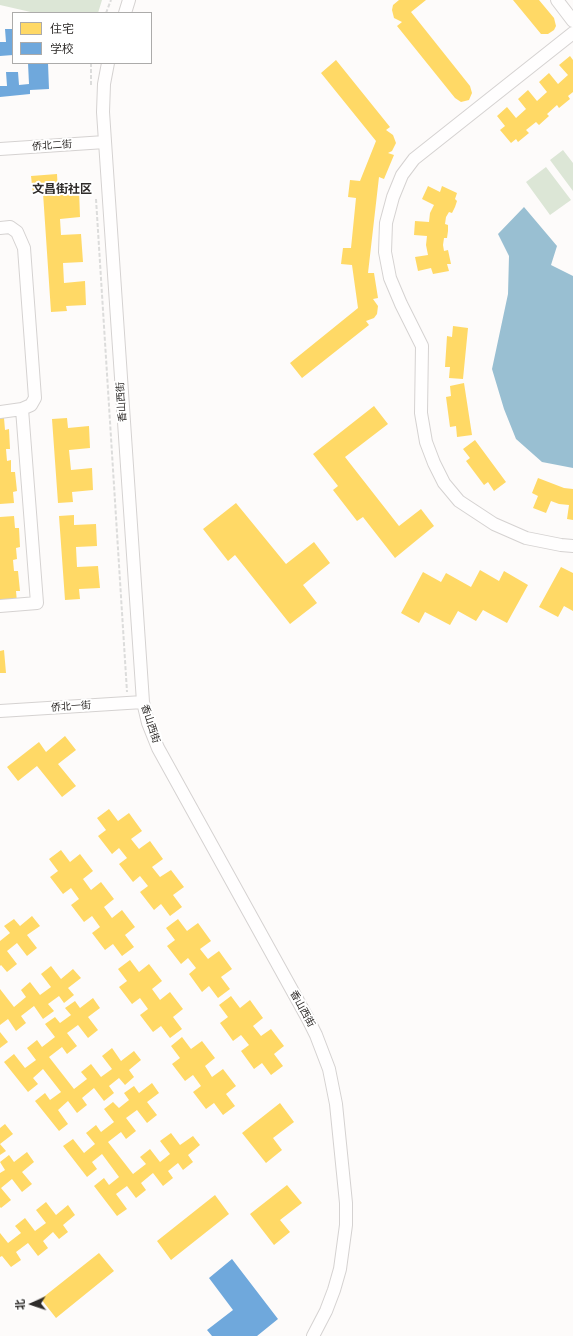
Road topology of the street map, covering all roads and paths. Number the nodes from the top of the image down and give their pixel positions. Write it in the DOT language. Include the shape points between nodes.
graph roads {
  1 [pos="111,0"];
  2 [pos="129,0"];
  3 [pos="557,0"];
  4 [pos="106,12"];
  5 [pos="125,12"];
  6 [pos="573,21"];
  7 [pos="573,33"];
  8 [pos="91,64"];
  9 [pos="108,64"];
  10 [pos="92,92"];
  11 [pos="105,142"];
  12 [pos="0,149"];
  13 [pos="96,198"];
  14 [pos="0,228"];
  15 [pos="22,409"];
  16 [pos="0,412"];
  17 [pos="573,546"];
  18 [pos="0,606"];
  19 [pos="143,702"];
  20 [pos="128,703"];
  21 [pos="0,711"];
  22 [pos="313,1336"];
  1 -- 4 [label="path"];
  2 -- 5 [label="street"];
  3 -- 6 [label="street"];
  7 -- 17 [label="street" via="414,159 402,175 393,197 386,223 385,252 390,278 422,346 421,413 426,442 444,483 459,501 494,524 526,538"];
  8 -- 10 [label="path"];
  9 -- 11 [label="street, 香山西街" via="103,97"];
  11 -- 12 [label="street, 侨北二街"];
  11 -- 19 [label="street, 香山西街"];
  13 -- 20 [label="path"];
  14 -- 15 [label="street" via="10,227 17,232 24,248 34,398 31,405"];
  15 -- 16 [label="street"];
  15 -- 18 [label="street" via="37,603"];
  19 -- 20 [label="street, 侨北一街"];
  19 -- 22 [label="street, 香山西街" via="158,748 308,1019 329,1069 336,1104 346,1225 340,1269 334,1290"];
  20 -- 21 [label="street, 侨北一街"];
}
